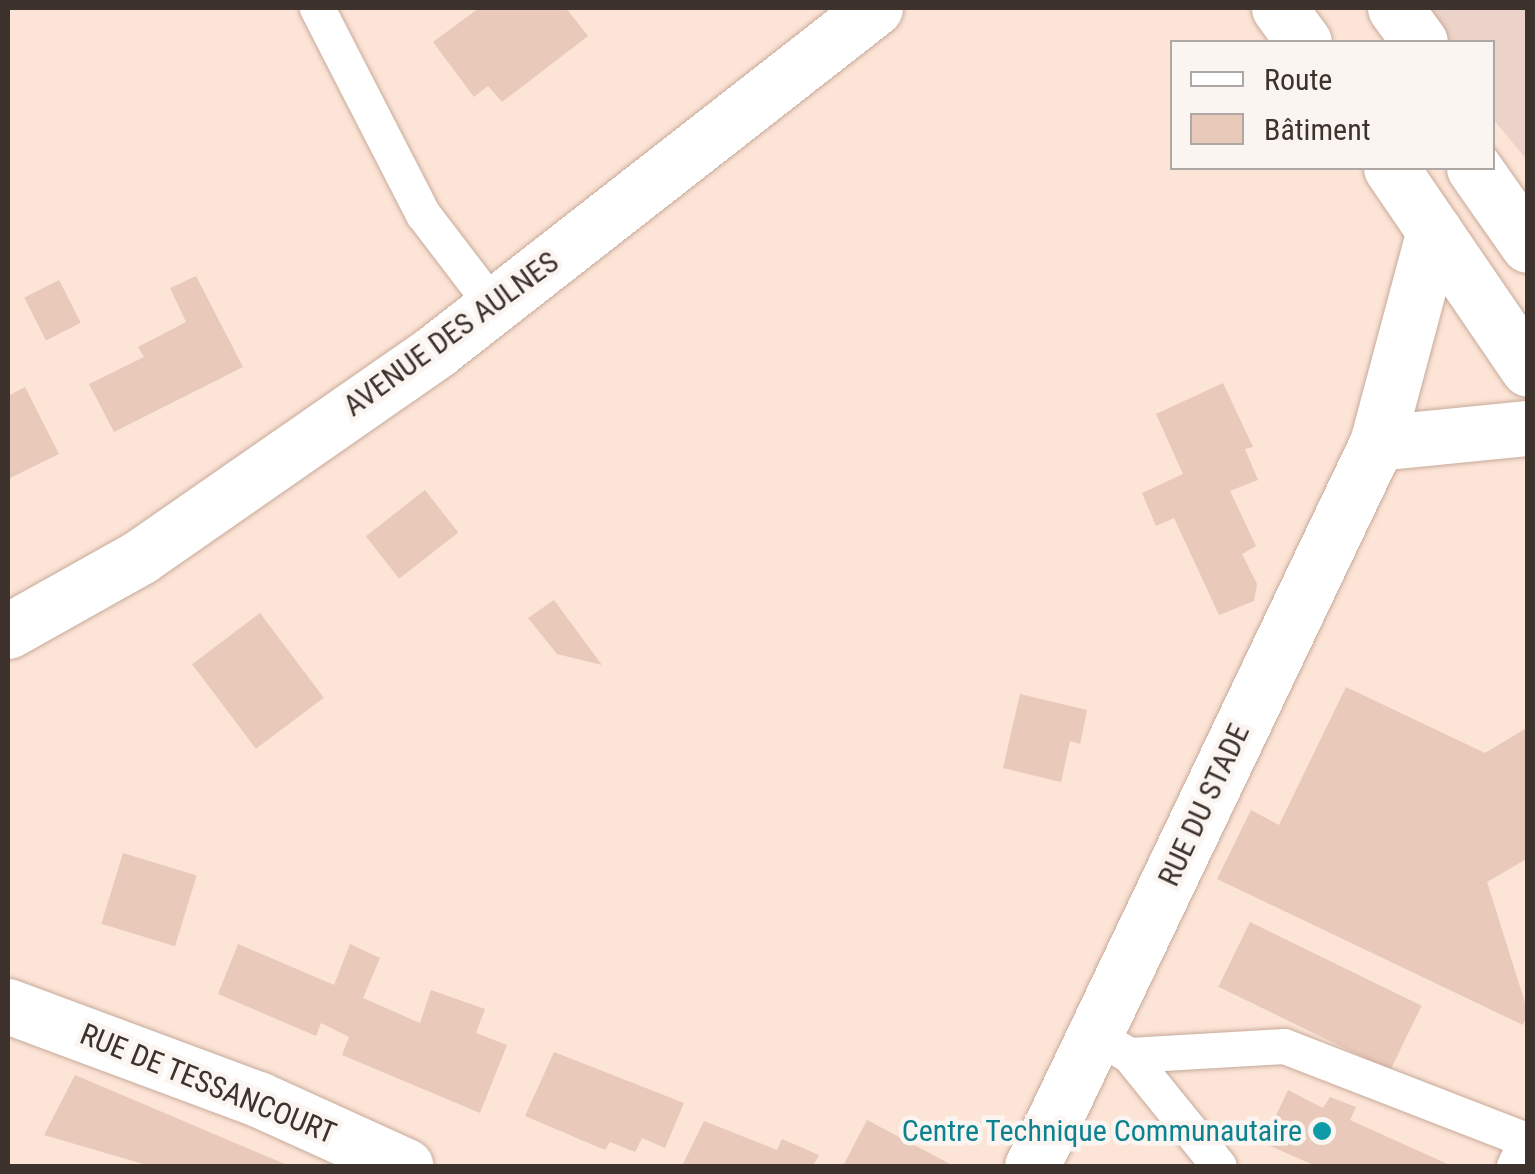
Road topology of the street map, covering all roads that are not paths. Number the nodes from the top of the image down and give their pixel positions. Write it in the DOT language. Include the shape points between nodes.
graph roads {
  1 [pos="317,8"];
  2 [pos="875,8"];
  3 [pos="1279,8"];
  4 [pos="1364,8"];
  5 [pos="1395,8"];
  6 [pos="1303,40"];
  7 [pos="1387,40"];
  8 [pos="1419,40"];
  9 [pos="1495,150"];
  10 [pos="1392,170"];
  11 [pos="1475,170"];
  12 [pos="1528,196"];
  13 [pos="1434,230"];
  14 [pos="1528,246"];
  15 [pos="494,306"];
  16 [pos="1528,370"];
  17 [pos="1528,428"];
  18 [pos="1377,443"];
  19 [pos="8,632"];
  20 [pos="8,1006"];
  21 [pos="1112,1045"];
  22 [pos="406,1166"];
  23 [pos="1032,1166"];
  24 [pos="1218,1166"];
  25 [pos="1514,1166"];
  1 -- 15 [label="lane" via="423,214"];
  2 -- 15 [label="main road, AVENUE DES AULNES"];
  3 -- 6 [label="main road"];
  4 -- 7 [label="main road"];
  5 -- 8 [label="main road"];
  9 -- 12 [label="main road"];
  10 -- 13 [label="main road"];
  11 -- 14 [label="main road"];
  13 -- 16 [label="main road"];
  13 -- 18 [label="main road, RUE DU STADE"];
  15 -- 19 [label="main road, AVENUE DES AULNES" via="140,557"];
  17 -- 18 [label="main road"];
  18 -- 21 [label="main road, RUE DU STADE"];
  20 -- 22 [label="main road, RUE DE TESSANCOURT" via="258,1099"];
  21 -- 23 [label="main road, RUE DU STADE"];
  21 -- 24 [label="lane"];
  21 -- 25 [label="lane" via="1284,1046 1526,1140"];
}
